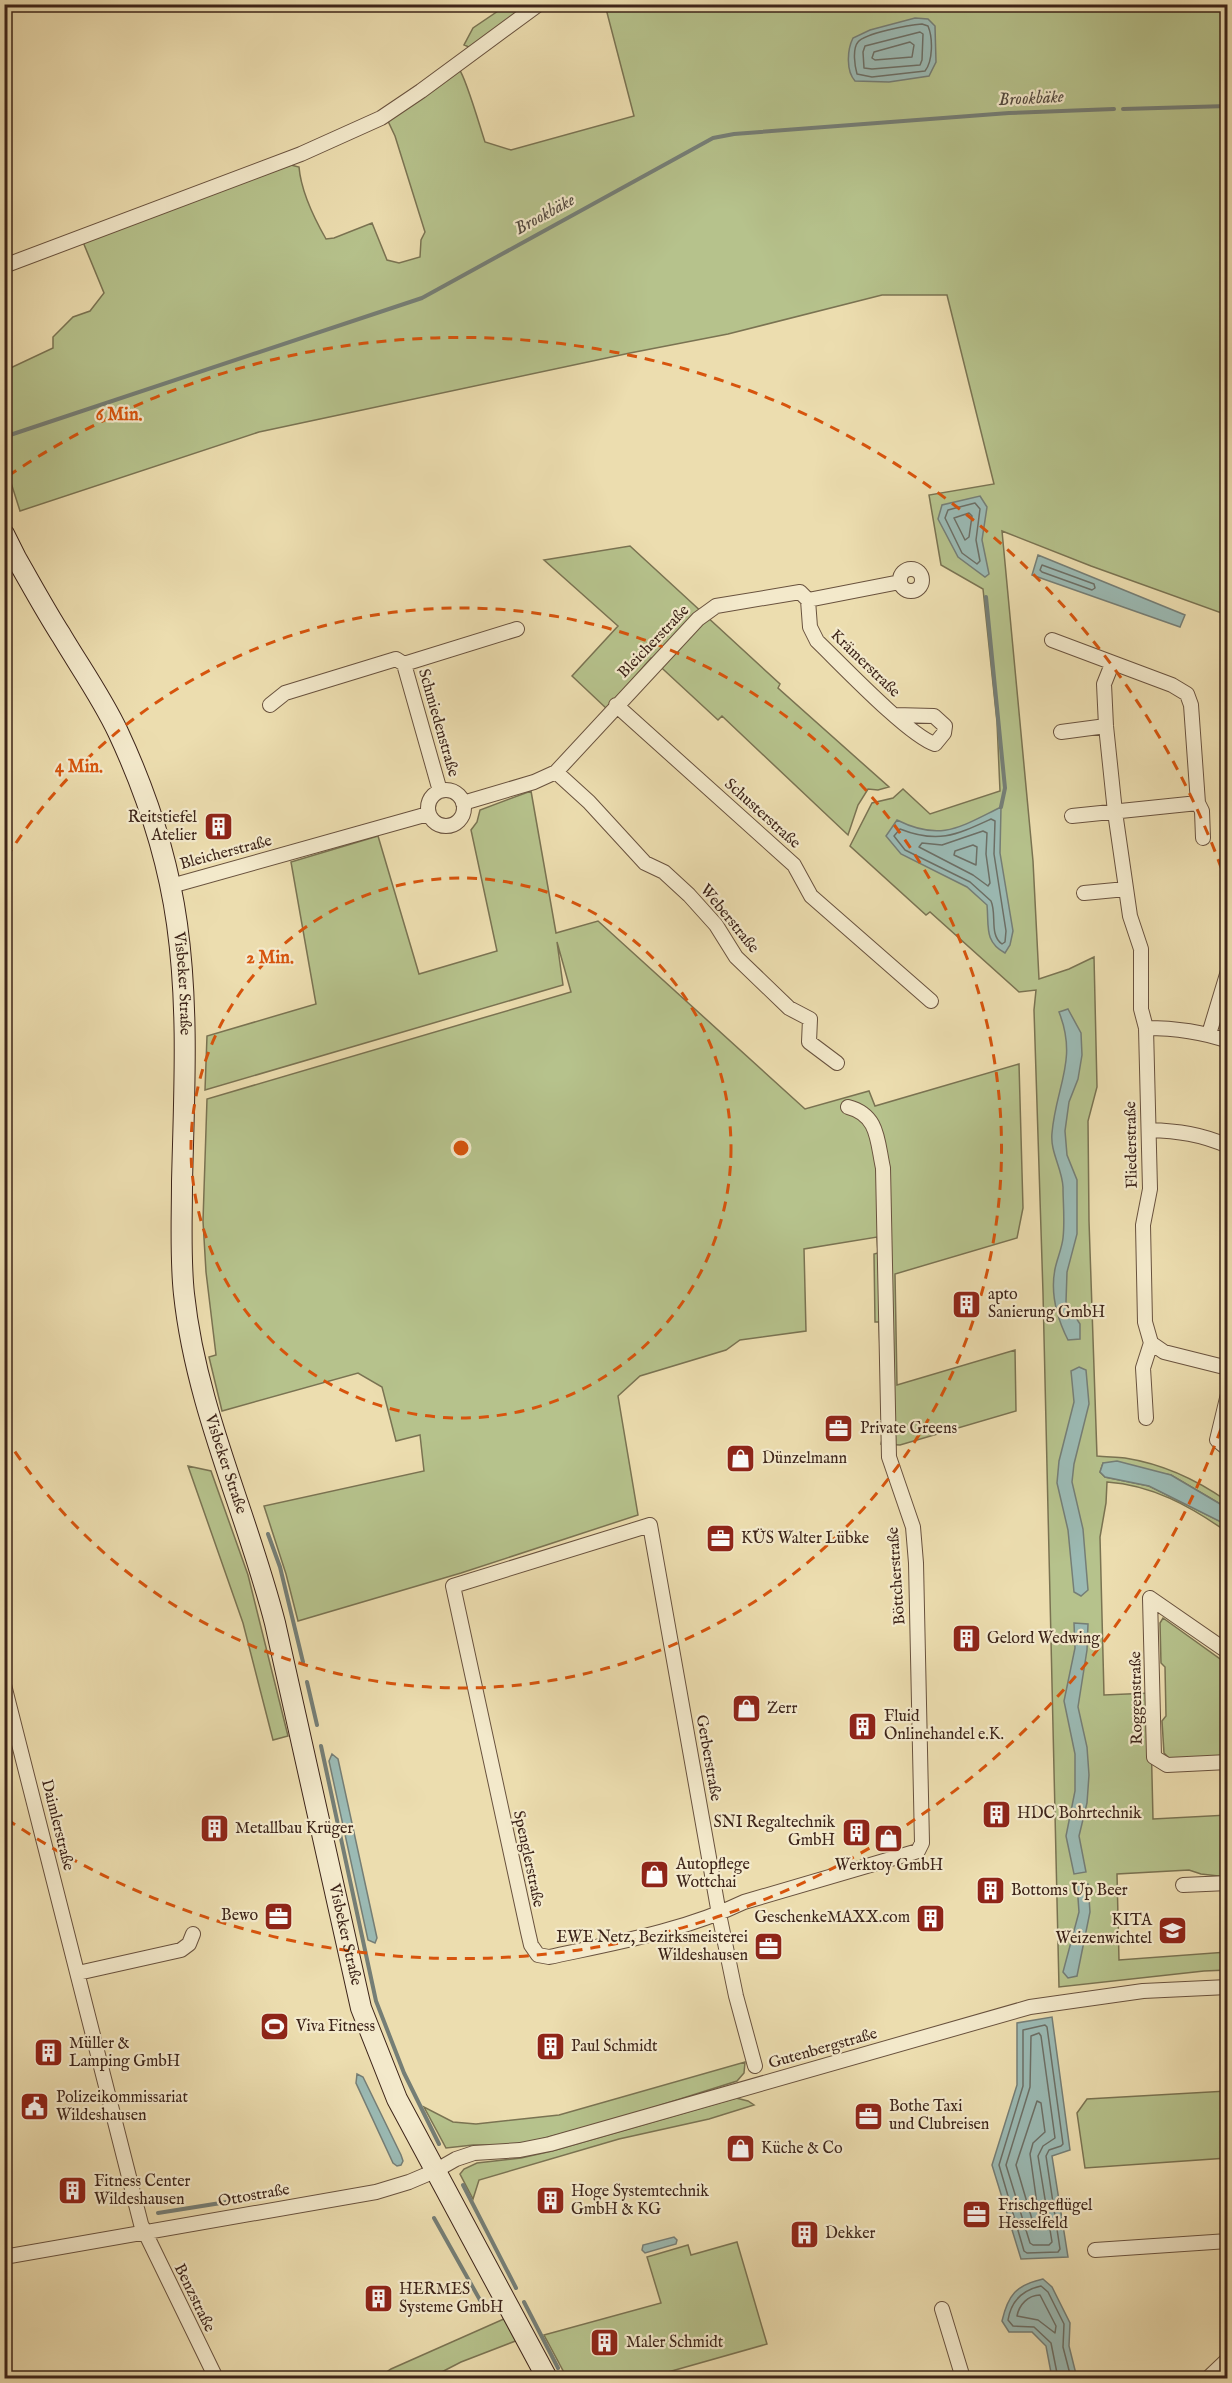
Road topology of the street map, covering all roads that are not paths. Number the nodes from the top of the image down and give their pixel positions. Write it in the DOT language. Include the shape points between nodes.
graph roads {
  1 [pos="539,4"];
  2 [pos="4,266"];
  3 [pos="4,534"];
  4 [pos="900,582"];
  5 [pos="808,600"];
  6 [pos="517,629"];
  7 [pos="1052,640"];
  8 [pos="405,664"];
  9 [pos="1112,664"];
  10 [pos="270,705"];
  11 [pos="616,705"];
  12 [pos="896,715"];
  13 [pos="1106,726"];
  14 [pos="1061,732"];
  15 [pos="556,772"];
  16 [pos="440,791"];
  17 [pos="463,803"];
  18 [pos="1198,803"];
  19 [pos="1114,812"];
  20 [pos="428,814"];
  21 [pos="1072,816"];
  22 [pos="1203,838"];
  23 [pos="171,886"];
  24 [pos="1126,889"];
  25 [pos="1084,893"];
  26 [pos="1227,972"];
  27 [pos="931,1001"];
  28 [pos="1146,1028"];
  29 [pos="1209,1034"];
  30 [pos="1227,1041"];
  31 [pos="837,1063"];
  32 [pos="848,1107"];
  33 [pos="1149,1130"];
  34 [pos="1227,1146"];
  35 [pos="1151,1343"];
  36 [pos="1227,1368"];
  37 [pos="1227,1394"];
  38 [pos="1146,1418"];
  39 [pos="1227,1449"];
  40 [pos="453,1586"];
  41 [pos="1227,1652"];
  42 [pos="4,1684"];
  43 [pos="1227,1762"];
  44 [pos="1227,1883"];
  45 [pos="1183,1885"];
  46 [pos="719,1914"];
  47 [pos="193,1934"];
  48 [pos="78,1973"];
  49 [pos="1227,1987"];
  50 [pos="755,2066"];
  51 [pos="435,2171"];
  52 [pos="143,2231"];
  53 [pos="1227,2241"];
  54 [pos="1095,2250"];
  55 [pos="4,2257"];
  56 [pos="942,2309"];
  57 [pos="1227,2359"];
  58 [pos="216,2379"];
  59 [pos="547,2379"];
  60 [pos="963,2379"];
  61 [pos="1209,2379"];
  1 -- 2 [label="street" via="381,118 301,153"];
  3 -- 23 [label="main road, Visbeker Straße" via="118,731 151,816"];
  4 -- 5 [label="street, Bleicherstraße"];
  5 -- 11 [label="street, Bleicherstraße" via="801,592 716,606 698,619"];
  5 -- 12 [label="street, Krämerstraße" via="810,627 817,641"];
  6 -- 8 [label="street, Schmiedenstraße"];
  7 -- 9 [label="street"];
  8 -- 10 [label="street, Schmiedenstraße" via="396,659 285,693"];
  8 -- 16 [label="street, Schmiedenstraße"];
  9 -- 13 [label="street, Fliederstraße" via="1104,684"];
  9 -- 18 [label="street" via="1187,694"];
  11 -- 15 [label="street, Bleicherstraße"];
  11 -- 27 [label="street, Schusterstraße" via="794,865 811,896"];
  13 -- 14 [label="street"];
  13 -- 19 [label="street, Fliederstraße"];
  15 -- 17 [label="street, Bleicherstraße"];
  15 -- 31 [label="street, Weberstraße" via="645,863 664,872 689,895 716,925 736,957 789,1008 810,1019 808,1042"];
  16 -- 17 [label="street" via="456,794"];
  16 -- 20 [label="street" via="431,798"];
  17 -- 20 [label="street" via="460,819 451,826 435,823"];
  18 -- 19 [label="street"];
  18 -- 22 [label="street"];
  19 -- 21 [label="street"];
  19 -- 24 [label="street, Fliederstraße"];
  20 -- 23 [label="street, Bleicherstraße"];
  23 -- 51 [label="main road, Visbeker Straße" via="183,994 182,1253 183,1292 191,1340 209,1416 273,1614 360,2008 397,2099"];
  24 -- 25 [label="street"];
  24 -- 28 [label="street, Fliederstraße" via="1141,949 1141,1009"];
  26 -- 29 [label="street"];
  28 -- 29 [label="street" via="1180,1028"];
  28 -- 33 [label="street, Fliederstraße"];
  29 -- 30 [label="street"];
  32 -- 46 [label="street, Böttcherstraße" via="861,1110 869,1118 883,1168 889,1457 913,1527 922,1844 918,1851 744,1902"];
  33 -- 34 [label="street" via="1188,1132"];
  33 -- 35 [label="street, Fliederstraße" via="1150,1189 1143,1225 1145,1322"];
  35 -- 36 [label="street" via="1164,1352"];
  35 -- 38 [label="street" via="1143,1368"];
  37 -- 39 [label="street" via="1216,1440"];
  40 -- 46 [label="street, Spenglerstraße" via="528,1932 538,1955 549,1957 590,1948"];
  40 -- 46 [label="street, Gerberstraße" via="650,1525"];
  41 -- 43 [label="street, Roggenstraße" via="1150,1598 1154,1756 1167,1765"];
  42 -- 48 [label="street, Daimlerstraße"];
  44 -- 45 [label="street"];
  46 -- 50 [label="street, Gerberstraße"];
  47 -- 48 [label="street" via="181,1950"];
  48 -- 52 [label="street, Daimlerstraße"];
  49 -- 51 [label="street, Gutenbergstraße" via="1143,1991 1030,2007 550,2144 474,2153"];
  51 -- 52 [label="street, Ottostraße" via="376,2192"];
  51 -- 59 [label="main road, Visbeker Straße"];
  52 -- 55 [label="street, Ottostraße"];
  52 -- 58 [label="street, Benzstraße"];
  53 -- 54 [label="street"];
  56 -- 60 [label="street"];
  57 -- 61 [label="street"];
}
